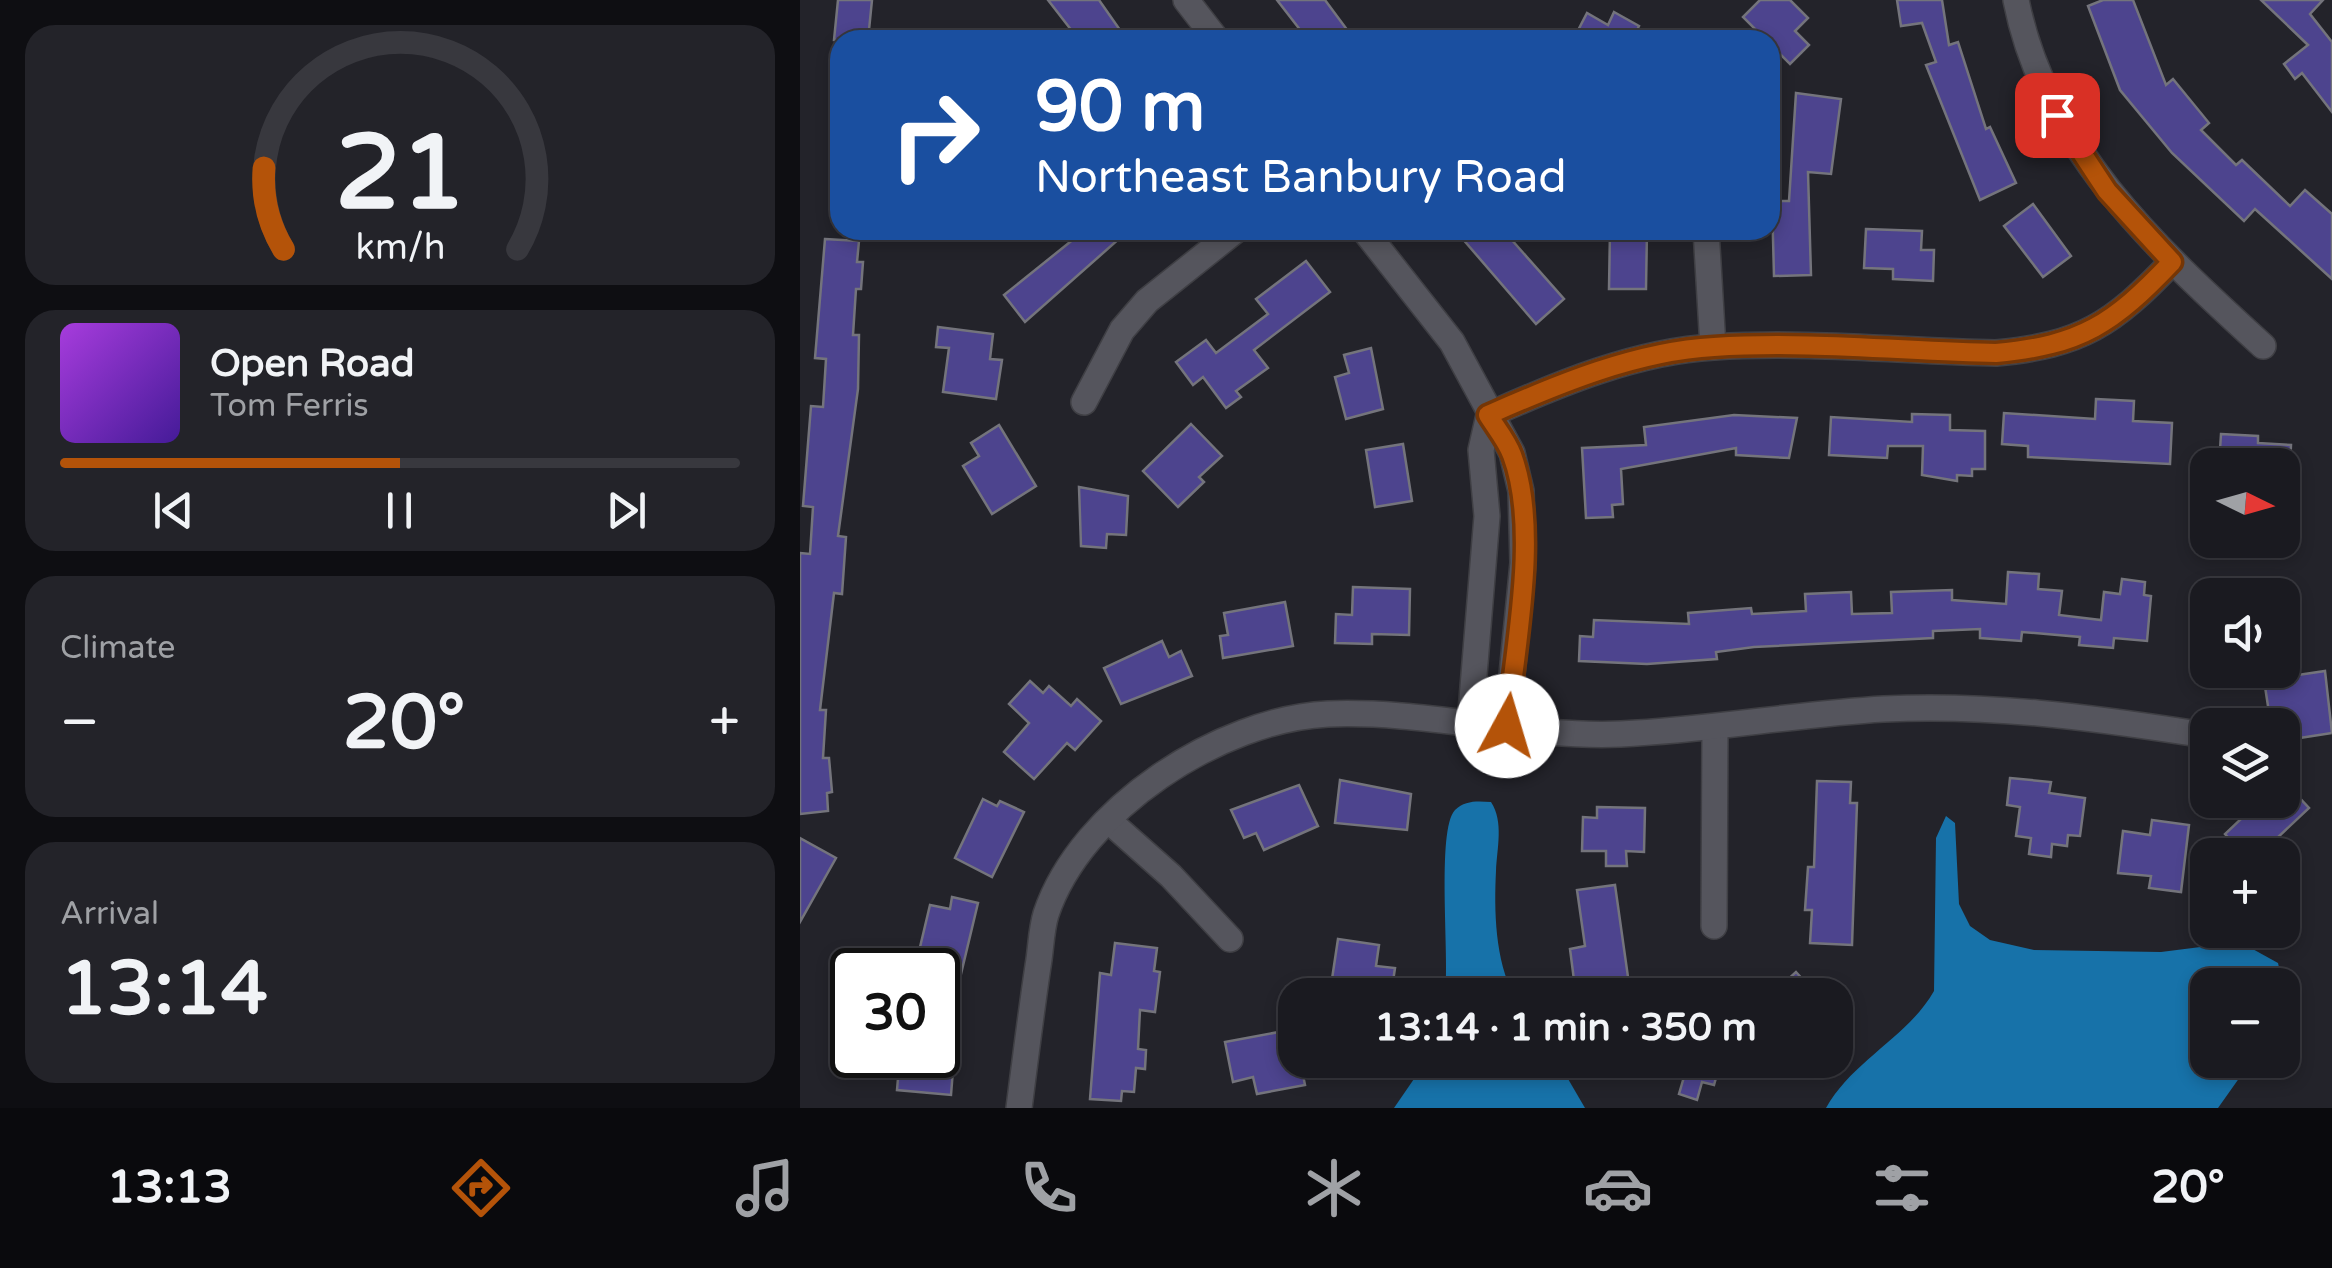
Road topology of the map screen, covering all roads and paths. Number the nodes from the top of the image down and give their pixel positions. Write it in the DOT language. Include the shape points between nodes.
graph roads {
  1 [pos="1186,0"];
  2 [pos="2016,0"];
  3 [pos="1209,30"];
  4 [pos="1223,240"];
  5 [pos="1372,240"];
  6 [pos="1707,240"];
  7 [pos="2172,262"];
  8 [pos="1713,346"];
  9 [pos="2263,346"];
  10 [pos="1084,402"];
  11 [pos="1488,415"];
  12 [pos="1470,724"];
  13 [pos="1507,726"];
  14 [pos="1715,729"];
  15 [pos="2190,733"];
  16 [pos="1109,821"];
  17 [pos="1714,926"];
  18 [pos="1230,940"];
  19 [pos="1019,1108"];
  1 -- 3 [label="street"];
  2 -- 7 [label="street" via="2022,34 2057,115 2107,191"];
  4 -- 10 [label="street" via="1147,301 1122,330"];
  5 -- 11 [label="street" via="1452,342"];
  6 -- 8 [label="street"];
  7 -- 8 [label="street" via="2137,298 2082,337 2040,349"];
  7 -- 9 [label="street"];
  8 -- 11 [label="street" via="1646,358"];
  11 -- 12 [label="street"];
  11 -- 13 [label="street" via="1512,453 1522,490 1523,564"];
  12 -- 13 [label="street"];
  12 -- 16 [label="street" via="1327,714 1289,721 1201,750 1138,788"];
  13 -- 14 [label="street" via="1614,734"];
  14 -- 15 [label="street" via="1884,709 1993,708"];
  14 -- 17 [label="street"];
  16 -- 18 [label="street"];
  16 -- 19 [label="street" via="1075,862 1046,914"];
}
